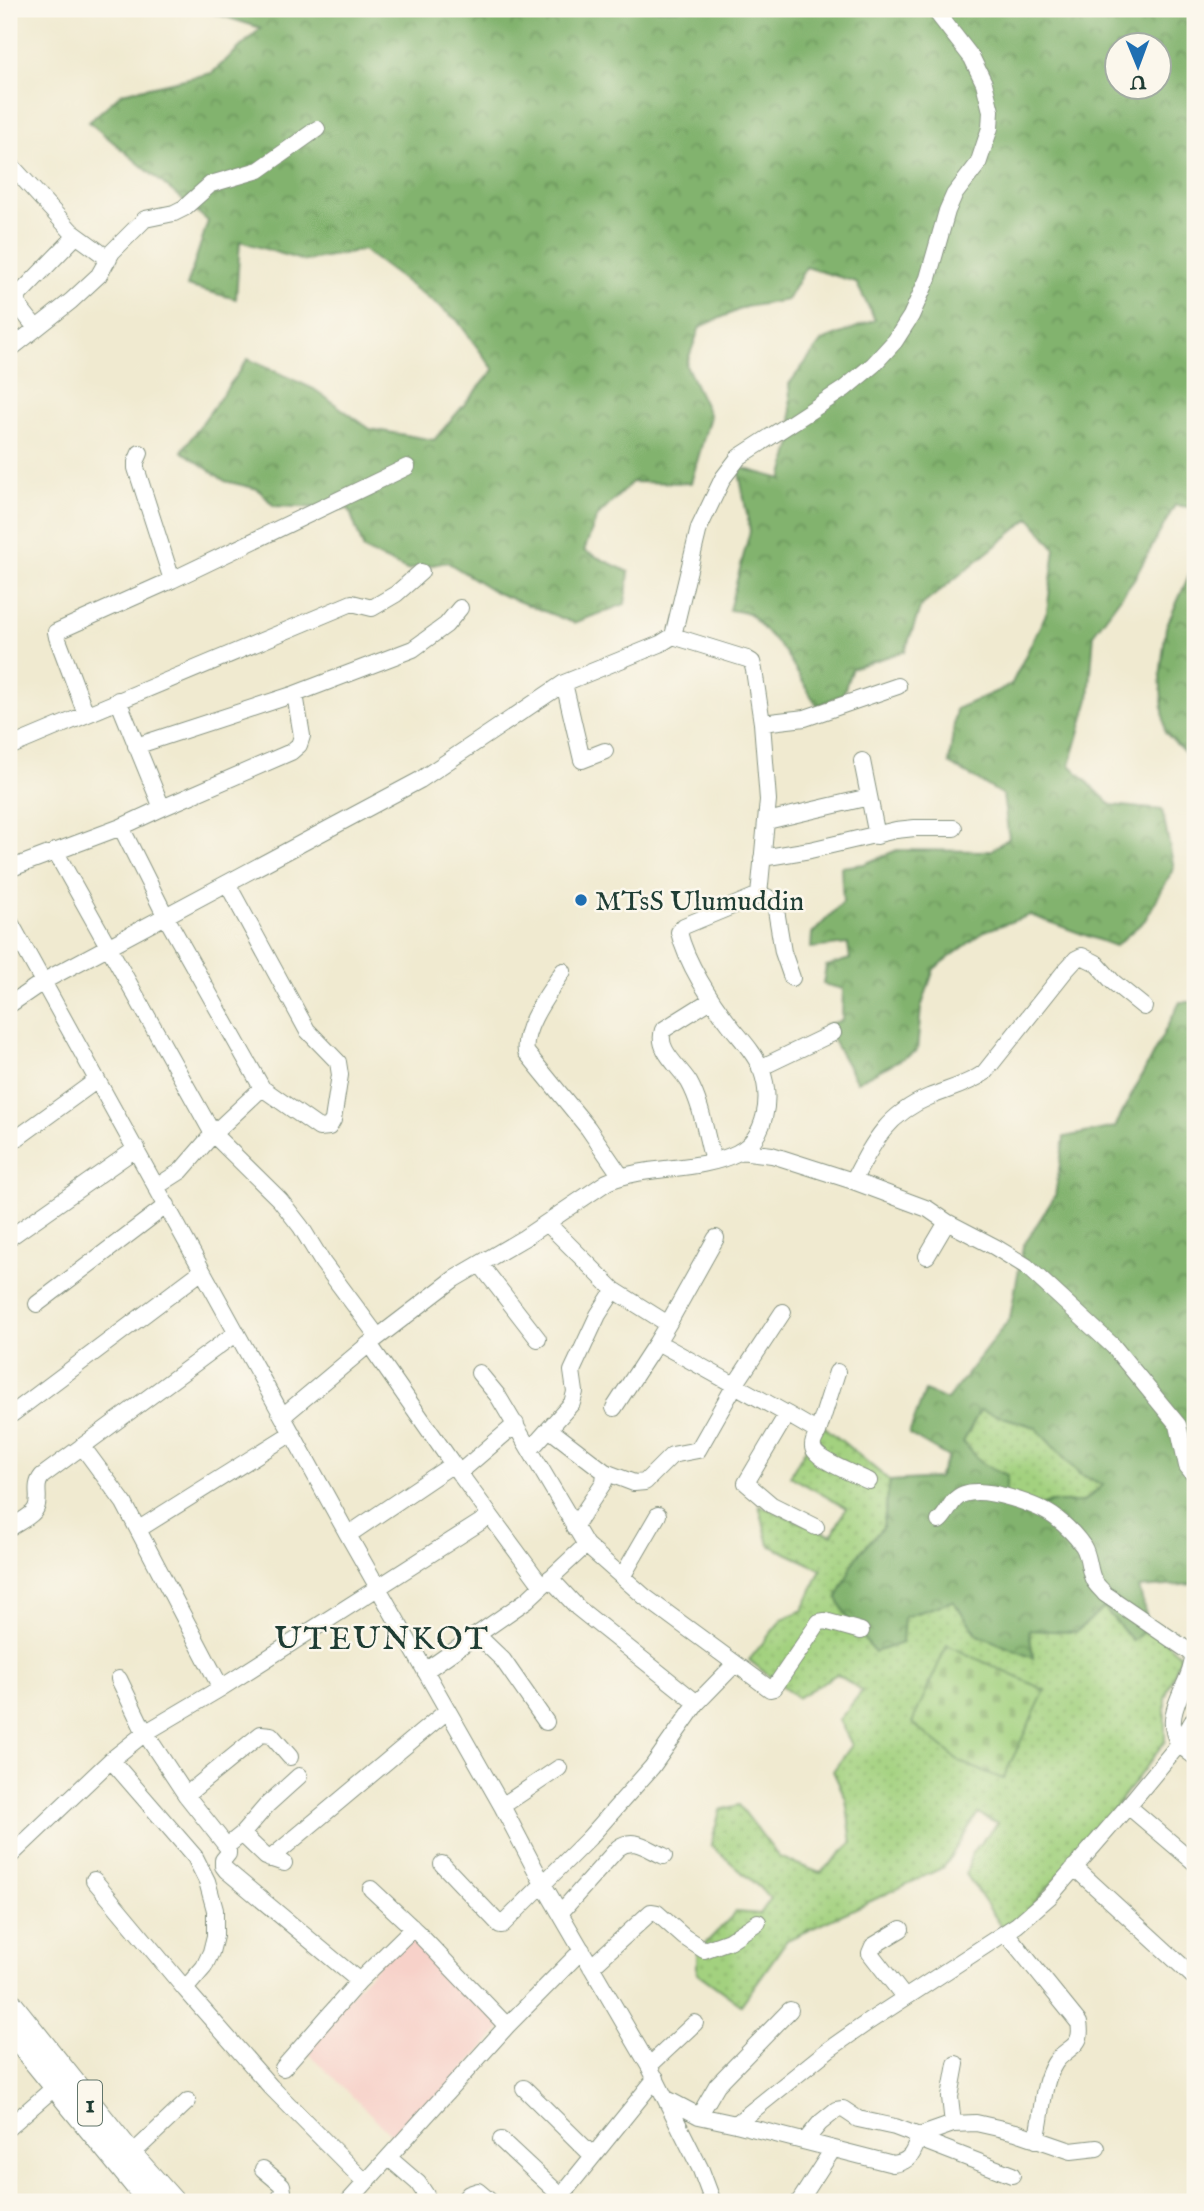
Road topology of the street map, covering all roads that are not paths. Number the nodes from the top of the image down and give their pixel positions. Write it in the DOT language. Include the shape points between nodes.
graph roads {
  1 [pos="934,9"];
  2 [pos="317,129"];
  3 [pos="9,163"];
  4 [pos="72,232"];
  5 [pos="109,259"];
  6 [pos="11,303"];
  7 [pos="37,328"];
  8 [pos="9,350"];
  9 [pos="139,453"];
  10 [pos="407,467"];
  11 [pos="421,572"];
  12 [pos="172,580"];
  13 [pos="460,608"];
  14 [pos="673,636"];
  15 [pos="564,683"];
  16 [pos="898,687"];
  17 [pos="295,694"];
  18 [pos="118,700"];
  19 [pos="86,714"];
  20 [pos="762,723"];
  21 [pos="136,746"];
  22 [pos="9,747"];
  23 [pos="605,751"];
  24 [pos="862,761"];
  25 [pos="869,797"];
  26 [pos="162,808"];
  27 [pos="767,821"];
  28 [pos="121,827"];
  29 [pos="954,828"];
  30 [pos="877,836"];
  31 [pos="55,851"];
  32 [pos="762,858"];
  33 [pos="9,869"];
  34 [pos="228,885"];
  35 [pos="759,895"];
  36 [pos="166,916"];
  37 [pos="9,920"];
  38 [pos="109,947"];
  39 [pos="563,971"];
  40 [pos="792,978"];
  41 [pos="44,981"];
  42 [pos="711,1000"];
  43 [pos="9,1005"];
  44 [pos="1144,1007"];
  45 [pos="833,1033"];
  46 [pos="760,1068"];
  47 [pos="97,1080"];
  48 [pos="262,1088"];
  49 [pos="213,1135"];
  50 [pos="9,1144"];
  51 [pos="136,1149"];
  52 [pos="740,1151"];
  53 [pos="713,1161"];
  54 [pos="621,1176"];
  55 [pos="853,1181"];
  56 [pos="156,1187"];
  57 [pos="167,1205"];
  58 [pos="947,1222"];
  59 [pos="547,1223"];
  60 [pos="9,1238"];
  61 [pos="716,1238"];
  62 [pos="927,1256"];
  63 [pos="480,1264"];
  64 [pos="202,1271"];
  65 [pos="614,1290"];
  66 [pos="37,1304"];
  67 [pos="783,1312"];
  68 [pos="668,1324"];
  69 [pos="236,1333"];
  70 [pos="538,1339"];
  71 [pos="374,1340"];
  72 [pos="657,1342"];
  73 [pos="838,1372"];
  74 [pos="479,1373"];
  75 [pos="736,1385"];
  76 [pos="614,1408"];
  77 [pos="12,1414"];
  78 [pos="787,1414"];
  79 [pos="283,1416"];
  80 [pos="516,1424"];
  81 [pos="549,1429"];
  82 [pos="818,1432"];
  83 [pos="292,1433"];
  84 [pos="82,1446"];
  85 [pos="530,1450"];
  86 [pos="456,1469"];
  87 [pos="605,1472"];
  88 [pos="1195,1476"];
  89 [pos="869,1481"];
  90 [pos="658,1515"];
  91 [pos="490,1516"];
  92 [pos="939,1521"];
  93 [pos="574,1527"];
  94 [pos="816,1527"];
  95 [pos="139,1528"];
  96 [pos="9,1529"];
  97 [pos="348,1535"];
  98 [pos="586,1545"];
  99 [pos="622,1577"];
  100 [pos="546,1582"];
  101 [pos="378,1586"];
  102 [pos="861,1631"];
  103 [pos="478,1636"];
  104 [pos="734,1665"];
  105 [pos="425,1671"];
  106 [pos="119,1679"];
  107 [pos="221,1688"];
  108 [pos="697,1703"];
  109 [pos="447,1711"];
  110 [pos="1195,1717"];
  111 [pos="546,1722"];
  112 [pos="145,1733"];
  113 [pos="1179,1744"];
  114 [pos="290,1757"];
  115 [pos="1195,1757"];
  116 [pos="111,1760"];
  117 [pos="559,1768"];
  118 [pos="299,1776"];
  119 [pos="186,1795"];
  120 [pos="502,1806"];
  121 [pos="1128,1806"];
  122 [pos="242,1834"];
  123 [pos="227,1846"];
  124 [pos="664,1856"];
  125 [pos="9,1857"];
  126 [pos="1195,1863"];
  127 [pos="442,1864"];
  128 [pos="1074,1867"];
  129 [pos="93,1880"];
  130 [pos="543,1884"];
  131 [pos="371,1889"];
  132 [pos="561,1912"];
  133 [pos="758,1922"];
  134 [pos="412,1927"];
  135 [pos="901,1929"];
  136 [pos="1007,1934"];
  137 [pos="582,1950"];
  138 [pos="592,1967"];
  139 [pos="1195,1978"];
  140 [pos="359,1981"];
  141 [pos="185,1989"];
  142 [pos="905,1997"];
  143 [pos="9,2002"];
  144 [pos="790,2010"];
  145 [pos="695,2023"];
  146 [pos="507,2026"];
  147 [pos="9,2030"];
  148 [pos="956,2064"];
  149 [pos="283,2068"];
  150 [pos="652,2072"];
  151 [pos="56,2086"];
  152 [pos="524,2088"];
  153 [pos="665,2098"];
  154 [pos="188,2101"];
  155 [pos="699,2116"];
  156 [pos="736,2124"];
  157 [pos="953,2124"];
  158 [pos="9,2127"];
  159 [pos="919,2136"];
  160 [pos="501,2140"];
  161 [pos="1037,2140"];
  162 [pos="805,2141"];
  163 [pos="1097,2148"];
  164 [pos="833,2149"];
  165 [pos="131,2155"];
  166 [pos="593,2156"];
  167 [pos="389,2158"];
  168 [pos="263,2169"];
  169 [pos="1012,2175"];
  170 [pos="365,2182"];
  171 [pos="426,2195"];
  172 [pos="560,2199"];
  173 [pos="150,2202"];
  174 [pos="173,2202"];
  175 [pos="278,2202"];
  176 [pos="350,2202"];
  177 [pos="463,2202"];
  178 [pos="491,2202"];
  179 [pos="713,2202"];
  180 [pos="799,2202"];
  1 -- 14 [label="street" via="972,58 984,82 990,128 978,164 954,195 928,278 895,341 844,389 739,457 723,478 699,528"];
  2 -- 5 [label="street" via="259,170 211,184 184,208 145,219"];
  3 -- 4 [label="street"];
  4 -- 5 [label="street"];
  4 -- 6 [label="street" via="72,240"];
  5 -- 7 [label="street" via="71,302"];
  6 -- 7 [label="street"];
  7 -- 8 [label="street"];
  9 -- 12 [label="street" via="136,468"];
  10 -- 12 [label="street"];
  11 -- 18 [label="street" via="372,608 352,603"];
  12 -- 19 [label="street" via="57,632"];
  13 -- 17 [label="street" via="414,649"];
  14 -- 15 [label="street"];
  14 -- 20 [label="street" via="751,662"];
  15 -- 23 [label="street" via="582,760"];
  15 -- 34 [label="street" via="420,780"];
  16 -- 20 [label="street" via="805,719"];
  17 -- 21 [label="street"];
  17 -- 26 [label="street" via="302,736 291,752"];
  18 -- 19 [label="street"];
  18 -- 21 [label="street"];
  19 -- 22 [label="street"];
  20 -- 27 [label="street"];
  21 -- 26 [label="street"];
  24 -- 25 [label="street"];
  25 -- 27 [label="street"];
  25 -- 30 [label="street"];
  26 -- 28 [label="street"];
  27 -- 32 [label="street"];
  28 -- 31 [label="street"];
  28 -- 36 [label="street"];
  29 -- 30 [label="street" via="915,828"];
  30 -- 32 [label="street"];
  31 -- 33 [label="street"];
  31 -- 38 [label="street"];
  32 -- 35 [label="street"];
  34 -- 36 [label="street"];
  34 -- 48 [label="street" via="307,1030 334,1057 340,1070 328,1127 319,1128"];
  35 -- 40 [label="street" via="772,901 776,910"];
  35 -- 42 [label="street" via="679,932"];
  36 -- 38 [label="street"];
  36 -- 48 [label="street"];
  37 -- 41 [label="street"];
  38 -- 41 [label="street"];
  38 -- 49 [label="street"];
  39 -- 54 [label="street" via="530,1025 526,1052"];
  41 -- 43 [label="street"];
  41 -- 47 [label="street"];
  42 -- 46 [label="street"];
  42 -- 53 [label="street" via="663,1030 660,1039 692,1088"];
  44 -- 55 [label="street" via="1096,963 1082,956 1076,959 984,1073 898,1115 882,1130"];
  45 -- 46 [label="street"];
  46 -- 52 [label="street" via="763,1124"];
  47 -- 50 [label="street"];
  47 -- 51 [label="street"];
  48 -- 49 [label="street"];
  49 -- 56 [label="street" via="181,1171"];
  49 -- 71 [label="street" via="302,1227"];
  51 -- 56 [label="street"];
  51 -- 60 [label="street"];
  52 -- 53 [label="street"];
  52 -- 55 [label="street" via="772,1155"];
  53 -- 54 [label="street"];
  54 -- 59 [label="street"];
  55 -- 58 [label="street" via="918,1205"];
  56 -- 57 [label="street"];
  57 -- 64 [label="street"];
  57 -- 66 [label="street"];
  58 -- 62 [label="street"];
  58 -- 88 [label="street" via="1026,1266 1113,1346 1178,1424 1187,1466"];
  59 -- 63 [label="street"];
  59 -- 65 [label="street"];
  61 -- 68 [label="street"];
  63 -- 70 [label="street"];
  63 -- 71 [label="street"];
  64 -- 69 [label="street"];
  64 -- 77 [label="street"];
  65 -- 68 [label="street"];
  65 -- 81 [label="street" via="572,1371 572,1403"];
  67 -- 75 [label="street"];
  68 -- 72 [label="street"];
  69 -- 79 [label="street"];
  69 -- 84 [label="street"];
  71 -- 79 [label="street"];
  71 -- 86 [label="street"];
  72 -- 75 [label="street"];
  72 -- 76 [label="street"];
  73 -- 82 [label="street"];
  74 -- 80 [label="street"];
  75 -- 78 [label="street"];
  75 -- 87 [label="street" via="698,1450 672,1455 645,1482 634,1483"];
  78 -- 82 [label="street"];
  78 -- 94 [label="street" via="746,1483 772,1505"];
  79 -- 83 [label="street"];
  80 -- 85 [label="street"];
  80 -- 86 [label="street"];
  81 -- 85 [label="street"];
  81 -- 87 [label="street"];
  82 -- 89 [label="street" via="813,1451"];
  83 -- 95 [label="street"];
  83 -- 97 [label="street"];
  84 -- 95 [label="street"];
  84 -- 96 [label="street" via="42,1476 37,1484 37,1507"];
  85 -- 93 [label="street"];
  86 -- 91 [label="street"];
  86 -- 97 [label="street"];
  87 -- 93 [label="street" via="604,1482"];
  90 -- 99 [label="street"];
  91 -- 100 [label="street"];
  91 -- 101 [label="street"];
  92 -- 113 [label="street" via="952,1501 979,1491 1023,1502 1055,1517 1081,1542 1094,1582 1105,1594 1193,1654 1174,1710"];
  93 -- 98 [label="street"];
  95 -- 107 [label="street"];
  97 -- 101 [label="street"];
  98 -- 99 [label="street"];
  98 -- 100 [label="street"];
  99 -- 104 [label="street"];
  100 -- 103 [label="street"];
  100 -- 108 [label="street"];
  101 -- 105 [label="street"];
  101 -- 107 [label="street"];
  102 -- 104 [label="street" via="819,1622 773,1689"];
  103 -- 105 [label="street"];
  103 -- 111 [label="street" via="503,1660"];
  104 -- 108 [label="street"];
  105 -- 109 [label="street"];
  106 -- 112 [label="street"];
  107 -- 112 [label="street"];
  108 -- 130 [label="street" via="652,1767"];
  109 -- 120 [label="street"];
  109 -- 122 [label="street" via="277,1861"];
  110 -- 113 [label="street"];
  112 -- 116 [label="street"];
  112 -- 119 [label="street"];
  113 -- 115 [label="street"];
  113 -- 121 [label="street"];
  114 -- 119 [label="street" via="271,1735 261,1734"];
  116 -- 125 [label="street"];
  116 -- 141 [label="street" via="195,1857 207,1881 215,1910 211,1952"];
  117 -- 120 [label="street"];
  118 -- 122 [label="street"];
  119 -- 123 [label="street"];
  120 -- 130 [label="street"];
  121 -- 126 [label="street"];
  121 -- 128 [label="street"];
  122 -- 123 [label="street"];
  123 -- 140 [label="street" via="224,1868"];
  124 -- 132 [label="street" via="626,1843"];
  127 -- 130 [label="street" via="500,1925"];
  128 -- 136 [label="street" via="1049,1897"];
  128 -- 139 [label="street"];
  129 -- 141 [label="street"];
  130 -- 132 [label="street"];
  131 -- 134 [label="street"];
  132 -- 137 [label="street"];
  133 -- 138 [label="street" via="729,1941 704,1950 657,1913 649,1913"];
  134 -- 140 [label="street"];
  134 -- 146 [label="street"];
  135 -- 142 [label="street" via="873,1946 870,1953"];
  136 -- 142 [label="street"];
  136 -- 161 [label="street" via="1079,2023 1075,2045 1053,2065"];
  137 -- 138 [label="street"];
  137 -- 146 [label="street"];
  138 -- 150 [label="street"];
  140 -- 149 [label="street"];
  141 -- 170 [label="street" via="271,2087"];
  142 -- 156 [label="street" via="828,2050"];
  143 -- 165 [label="highway, 1"];
  144 -- 155 [label="street" via="717,2085"];
  145 -- 150 [label="street"];
  146 -- 167 [label="street"];
  147 -- 151 [label="highway, 1"];
  148 -- 157 [label="street" via="950,2096"];
  150 -- 153 [label="street"];
  150 -- 166 [label="street"];
  151 -- 158 [label="street"];
  151 -- 173 [label="highway, 1"];
  152 -- 166 [label="street"];
  153 -- 155 [label="street"];
  153 -- 179 [label="street"];
  154 -- 165 [label="street"];
  155 -- 156 [label="street"];
  156 -- 162 [label="street"];
  157 -- 159 [label="street"];
  157 -- 161 [label="street" via="976,2123"];
  159 -- 162 [label="street" via="858,2119 843,2109 820,2123"];
  159 -- 164 [label="street" via="912,2155 901,2163"];
  159 -- 169 [label="street"];
  160 -- 172 [label="street"];
  161 -- 163 [label="street" via="1071,2151"];
  162 -- 164 [label="street"];
  164 -- 180 [label="street"];
  165 -- 174 [label="highway, 1"];
  166 -- 172 [label="street"];
  167 -- 170 [label="street"];
  167 -- 171 [label="street"];
  168 -- 175 [label="street" via="282,2185"];
  170 -- 176 [label="street"];
  177 -- 178 [label="street" via="469,2193 478,2191"];
}
